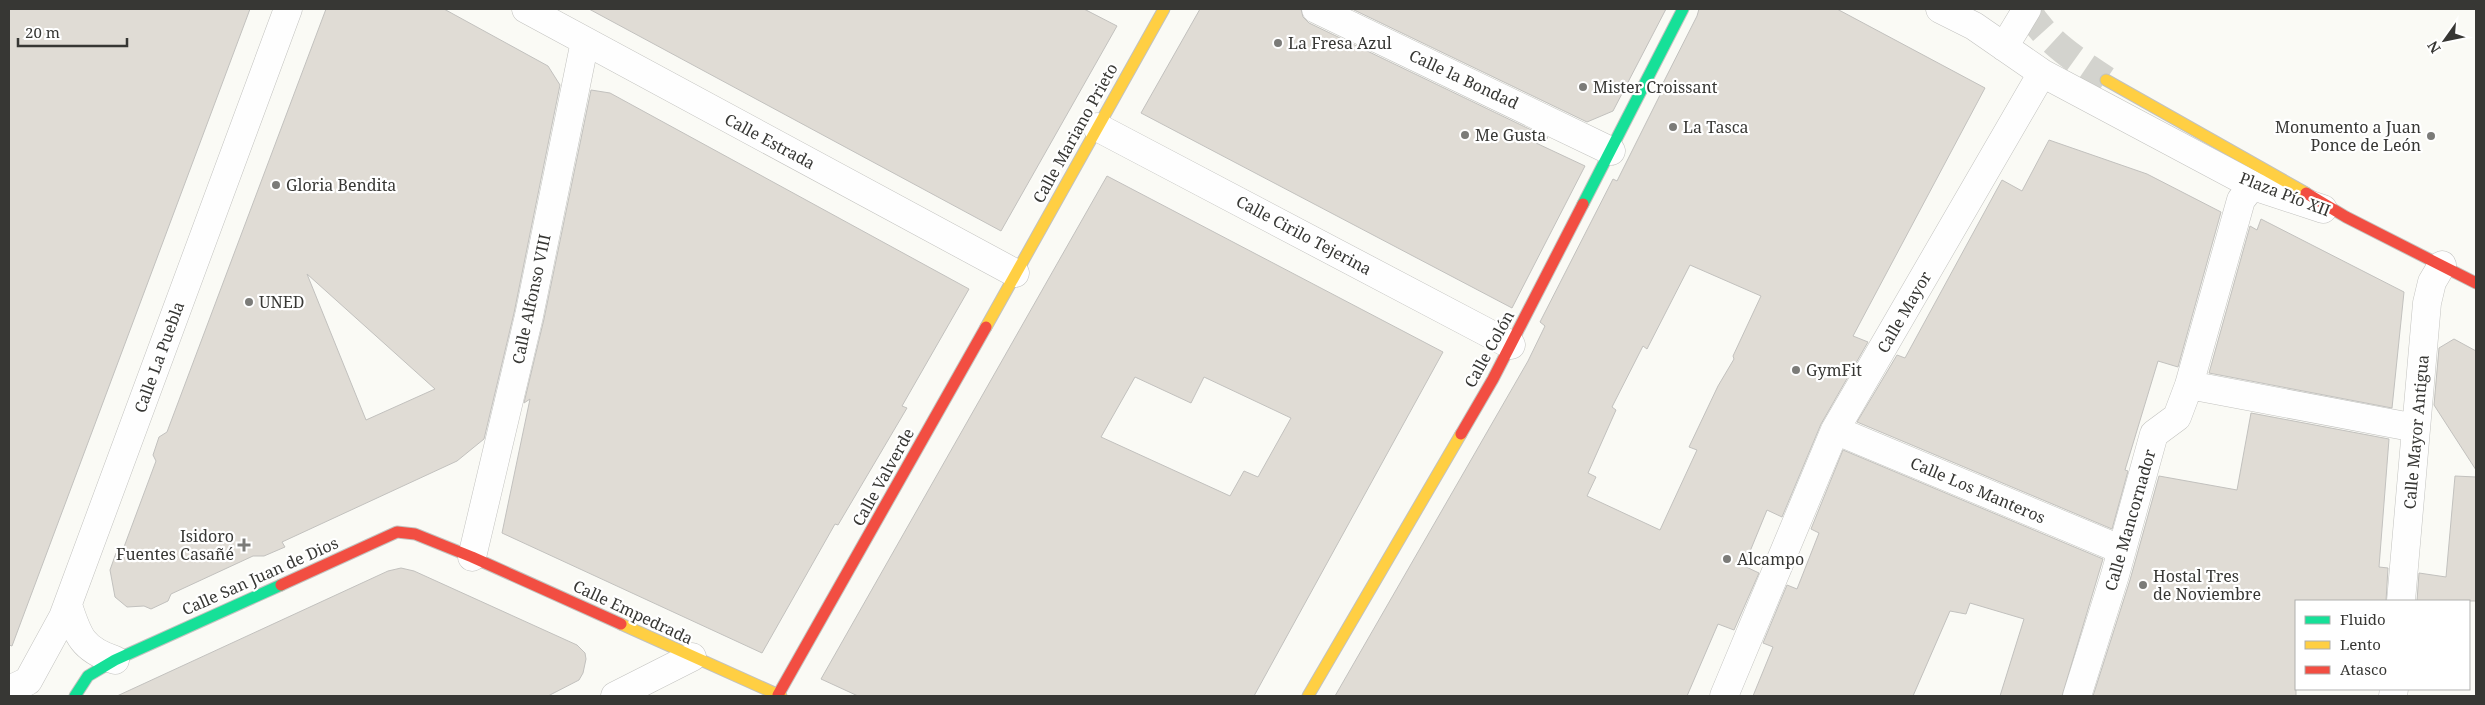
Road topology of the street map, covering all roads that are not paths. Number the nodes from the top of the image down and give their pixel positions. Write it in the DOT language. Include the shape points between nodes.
graph roads {
  1 [pos="288,9"];
  2 [pos="526,9"];
  3 [pos="1316,9"];
  4 [pos="1683,9"];
  5 [pos="1940,9"];
  6 [pos="2028,9"];
  7 [pos="1159,10"];
  8 [pos="585,41"];
  9 [pos="2004,47"];
  10 [pos="2042,74"];
  11 [pos="2106,80"];
  12 [pos="1097,127"];
  13 [pos="1611,151"];
  14 [pos="2256,187"];
  15 [pos="2346,217"];
  16 [pos="2442,265"];
  17 [pos="1015,274"];
  18 [pos="2476,283"];
  19 [pos="1511,345"];
  20 [pos="2189,385"];
  21 [pos="2416,428"];
  22 [pos="1835,430"];
  23 [pos="2122,550"];
  24 [pos="472,557"];
  25 [pos="2401,600"];
  26 [pos="68,605"];
  27 [pos="692,657"];
  28 [pos="115,660"];
  29 [pos="9,690"];
  30 [pos="75,696"];
  31 [pos="615,696"];
  32 [pos="779,696"];
  33 [pos="1308,696"];
  34 [pos="1724,696"];
  35 [pos="2077,696"];
  1 -- 26 [label="street, Calle La Puebla"];
  2 -- 8 [label="street, Calle Estrada"];
  3 -- 13 [label="street, Calle la Bondad"];
  4 -- 13 [label="street, Calle Colón"];
  5 -- 9 [label="street, Plaza Pío XII" via="1974,26"];
  6 -- 9 [label="street"];
  7 -- 12 [label="street, Calle Mariano Prieto"];
  8 -- 17 [label="street, Calle Estrada"];
  8 -- 24 [label="street, Calle Alfonso VIII" via="529,316"];
  9 -- 10 [label="street, Plaza Pío XII"];
  10 -- 14 [label="street, Plaza Pío XII"];
  10 -- 22 [label="street, Calle Mayor"];
  11 -- 15 [label="street" via="2266,168"];
  12 -- 17 [label="street, Calle Mariano Prieto"];
  12 -- 19 [label="street, Calle Cirilo Tejerina"];
  13 -- 19 [label="street, Calle Colón"];
  14 -- 15 [label="street, Plaza Pío XII"];
  14 -- 20 [label="street, Calle Mancornador" via="2241,200"];
  15 -- 16 [label="street, Plaza Pío XII"];
  16 -- 18 [label="street, Plaza Pío XII"];
  16 -- 21 [label="street, Calle Mayor Antigua" via="2432,282 2428,303"];
  17 -- 32 [label="street, Calle Valverde"];
  19 -- 33 [label="street, Calle Colón"];
  20 -- 21 [label="street"];
  20 -- 23 [label="street, Calle Mancornador" via="2177,417 2154,434"];
  21 -- 25 [label="street, Calle Mayor Antigua"];
  22 -- 23 [label="street, Calle Los Manteros"];
  22 -- 34 [label="street, Calle Mayor"];
  23 -- 35 [label="street, Calle Mancornador"];
  24 -- 27 [label="street, Calle Empedrada"];
  24 -- 28 [label="street, Calle San Juan de Dios" via="415,534 397,532"];
  26 -- 28 [label="street" via="82,642 98,654"];
  26 -- 29 [label="street, Calle La Puebla" via="36,669 28,680"];
  27 -- 31 [label="street"];
  27 -- 32 [label="street, Calle Empedrada"];
  28 -- 30 [label="street, Calle San Juan de Dios" via="88,676"];
}
